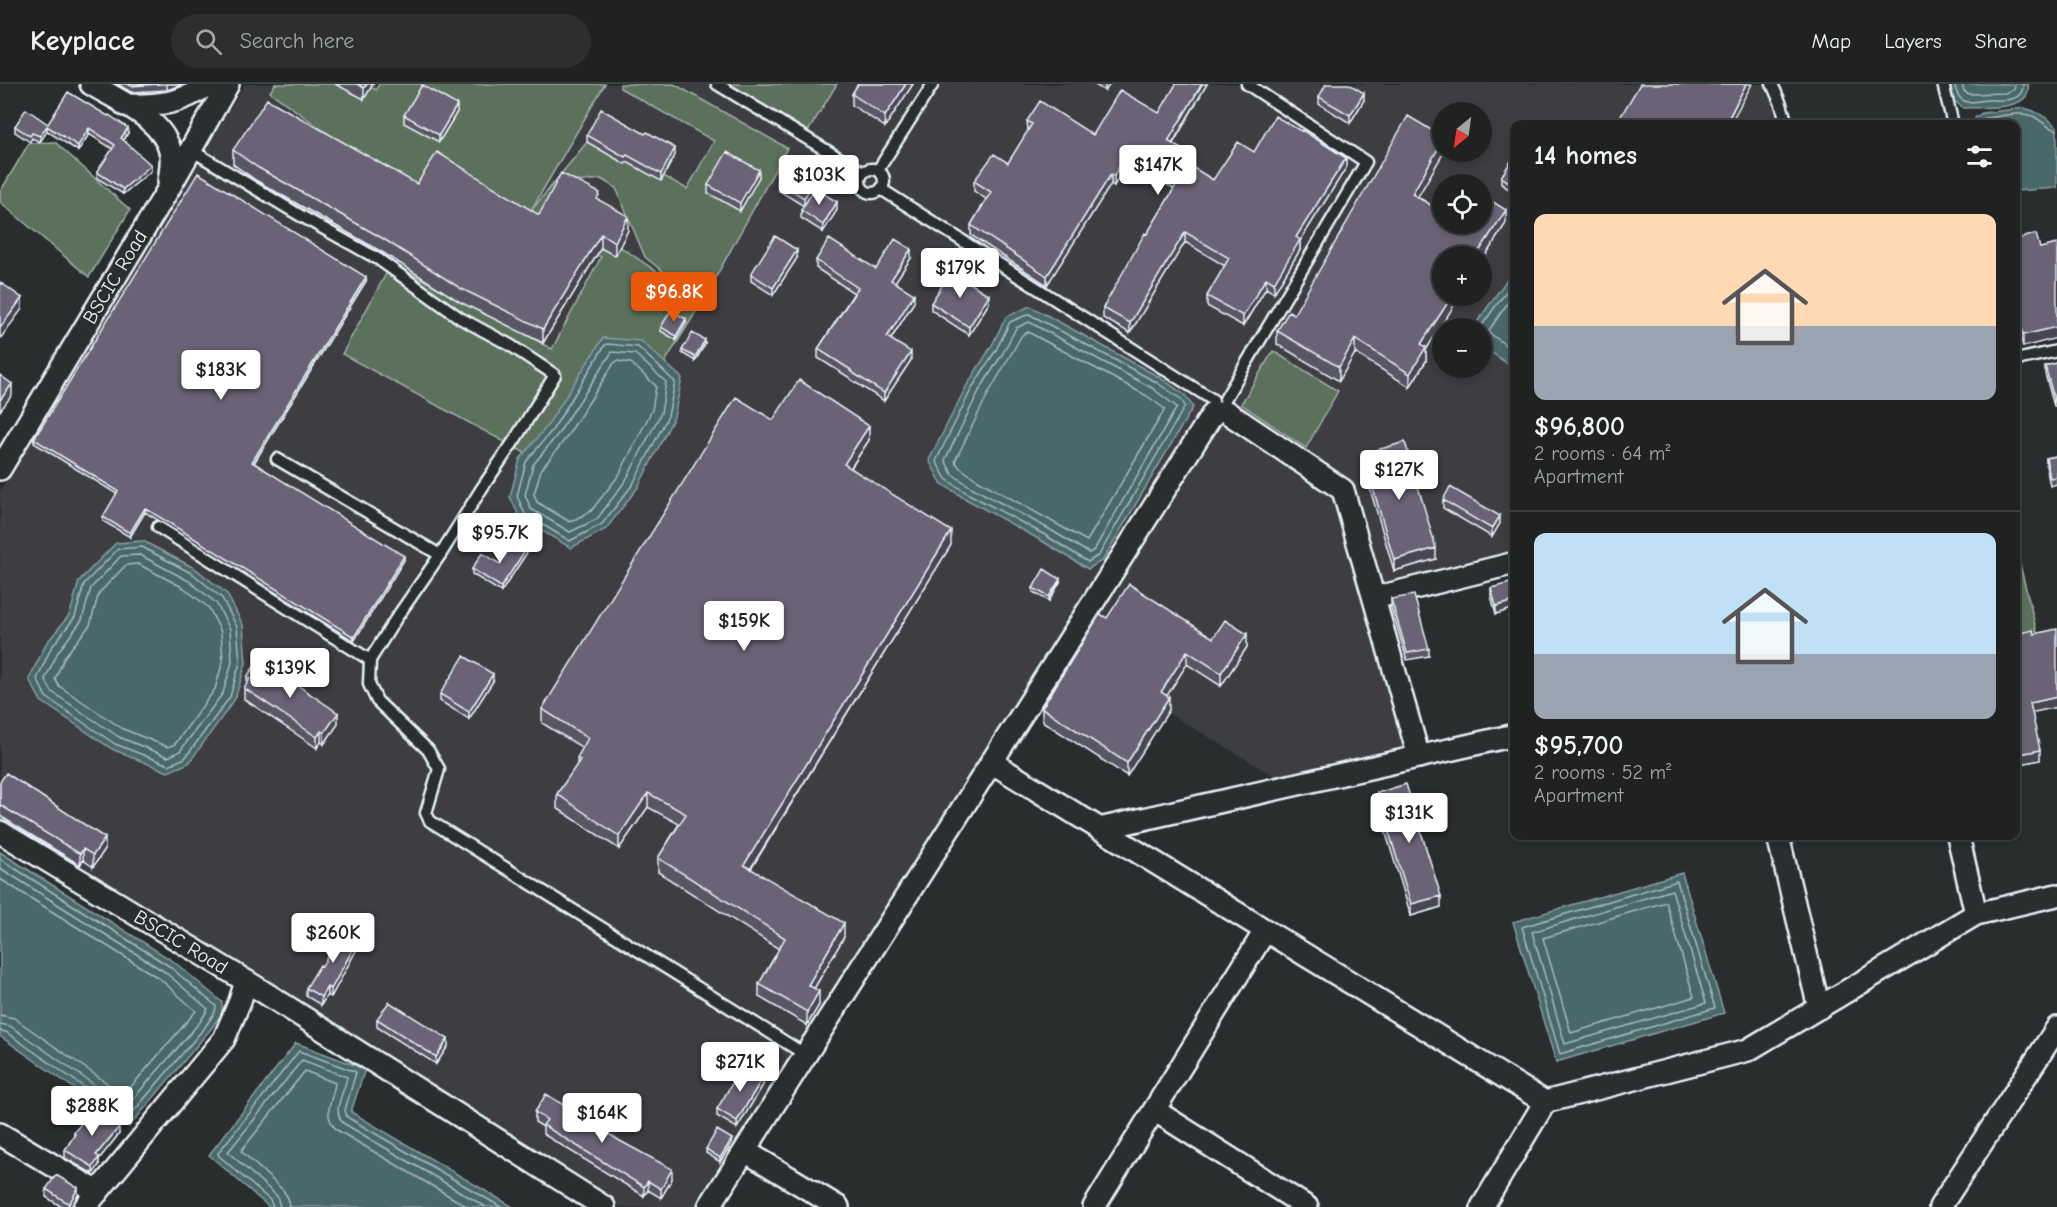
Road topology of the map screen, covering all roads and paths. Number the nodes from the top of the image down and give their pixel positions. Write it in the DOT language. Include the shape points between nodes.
graph roads {
  1 [pos="91,84"];
  2 [pos="210,84"];
  3 [pos="228,84"];
  4 [pos="717,84"];
  5 [pos="933,84"];
  6 [pos="1247,84"];
  7 [pos="1772,84"];
  8 [pos="1943,84"];
  9 [pos="125,105"];
  10 [pos="1786,120"];
  11 [pos="1952,120"];
  12 [pos="191,150"];
  13 [pos="878,170"];
  14 [pos="862,172"];
  15 [pos="169,188"];
  16 [pos="881,189"];
  17 [pos="2057,351"];
  18 [pos="2020,359"];
  19 [pos="1219,405"];
  20 [pos="277,459"];
  21 [pos="0,469"];
  22 [pos="158,527"];
  23 [pos="440,555"];
  24 [pos="1510,564"];
  25 [pos="1374,598"];
  26 [pos="370,660"];
  27 [pos="1510,736"];
  28 [pos="1419,758"];
  29 [pos="992,762"];
  30 [pos="1099,829"];
  31 [pos="0,832"];
  32 [pos="1779,840"];
  33 [pos="1959,840"];
  34 [pos="2057,895"];
  35 [pos="1976,914"];
  36 [pos="1265,931"];
  37 [pos="246,981"];
  38 [pos="1819,1008"];
  39 [pos="2057,1028"];
  40 [pos="806,1055"];
  41 [pos="1545,1102"];
  42 [pos="1154,1110"];
  43 [pos="0,1134"];
  44 [pos="745,1151"];
  45 [pos="92,1199"];
  46 [pos="604,1207"];
  47 [pos="709,1207"];
  48 [pos="838,1207"];
  49 [pos="1094,1207"];
  50 [pos="1307,1207"];
  51 [pos="1482,1207"];
  52 [pos="1940,1207"];
  1 -- 9 [label="street"];
  2 -- 9 [label="street" via="168,104"];
  3 -- 12 [label="street, BSCIC Road"];
  4 -- 14 [label="lane"];
  5 -- 13 [label="lane"];
  6 -- 19 [label="lane" via="1366,162"];
  7 -- 10 [label="lane"];
  8 -- 11 [label="lane"];
  9 -- 15 [label="street" via="161,132 171,154"];
  12 -- 15 [label="street, BSCIC Road"];
  12 -- 23 [label="lane" via="378,259 460,318 555,375"];
  13 -- 14 [label="lane"];
  13 -- 16 [label="lane" via="884,179"];
  14 -- 16 [label="lane" via="859,183 865,192 876,193"];
  15 -- 21 [label="street, BSCIC Road"];
  16 -- 19 [label="lane"];
  17 -- 18 [label="lane"];
  19 -- 25 [label="street" via="1343,490"];
  19 -- 29 [label="street"];
  20 -- 23 [label="lane"];
  22 -- 26 [label="lane"];
  23 -- 26 [label="lane"];
  24 -- 25 [label="street"];
  25 -- 28 [label="street"];
  26 -- 40 [label="lane" via="369,684 377,701 428,750 439,769 426,813 430,821"];
  27 -- 28 [label="street"];
  28 -- 30 [label="street"];
  29 -- 30 [label="street"];
  29 -- 40 [label="street"];
  30 -- 36 [label="street"];
  31 -- 37 [label="street, BSCIC Road"];
  32 -- 38 [label="street"];
  33 -- 35 [label="street"];
  34 -- 35 [label="street"];
  35 -- 38 [label="street"];
  36 -- 41 [label="street"];
  36 -- 42 [label="street"];
  37 -- 45 [label="street, BSCIC Road" via="224,1039"];
  37 -- 46 [label="street"];
  38 -- 41 [label="street" via="1748,1050"];
  39 -- 52 [label="street"];
  40 -- 44 [label="street"];
  41 -- 51 [label="street"];
  42 -- 49 [label="street"];
  42 -- 50 [label="street"];
  43 -- 45 [label="street"];
  44 -- 47 [label="street"];
  44 -- 48 [label="street"];
}
